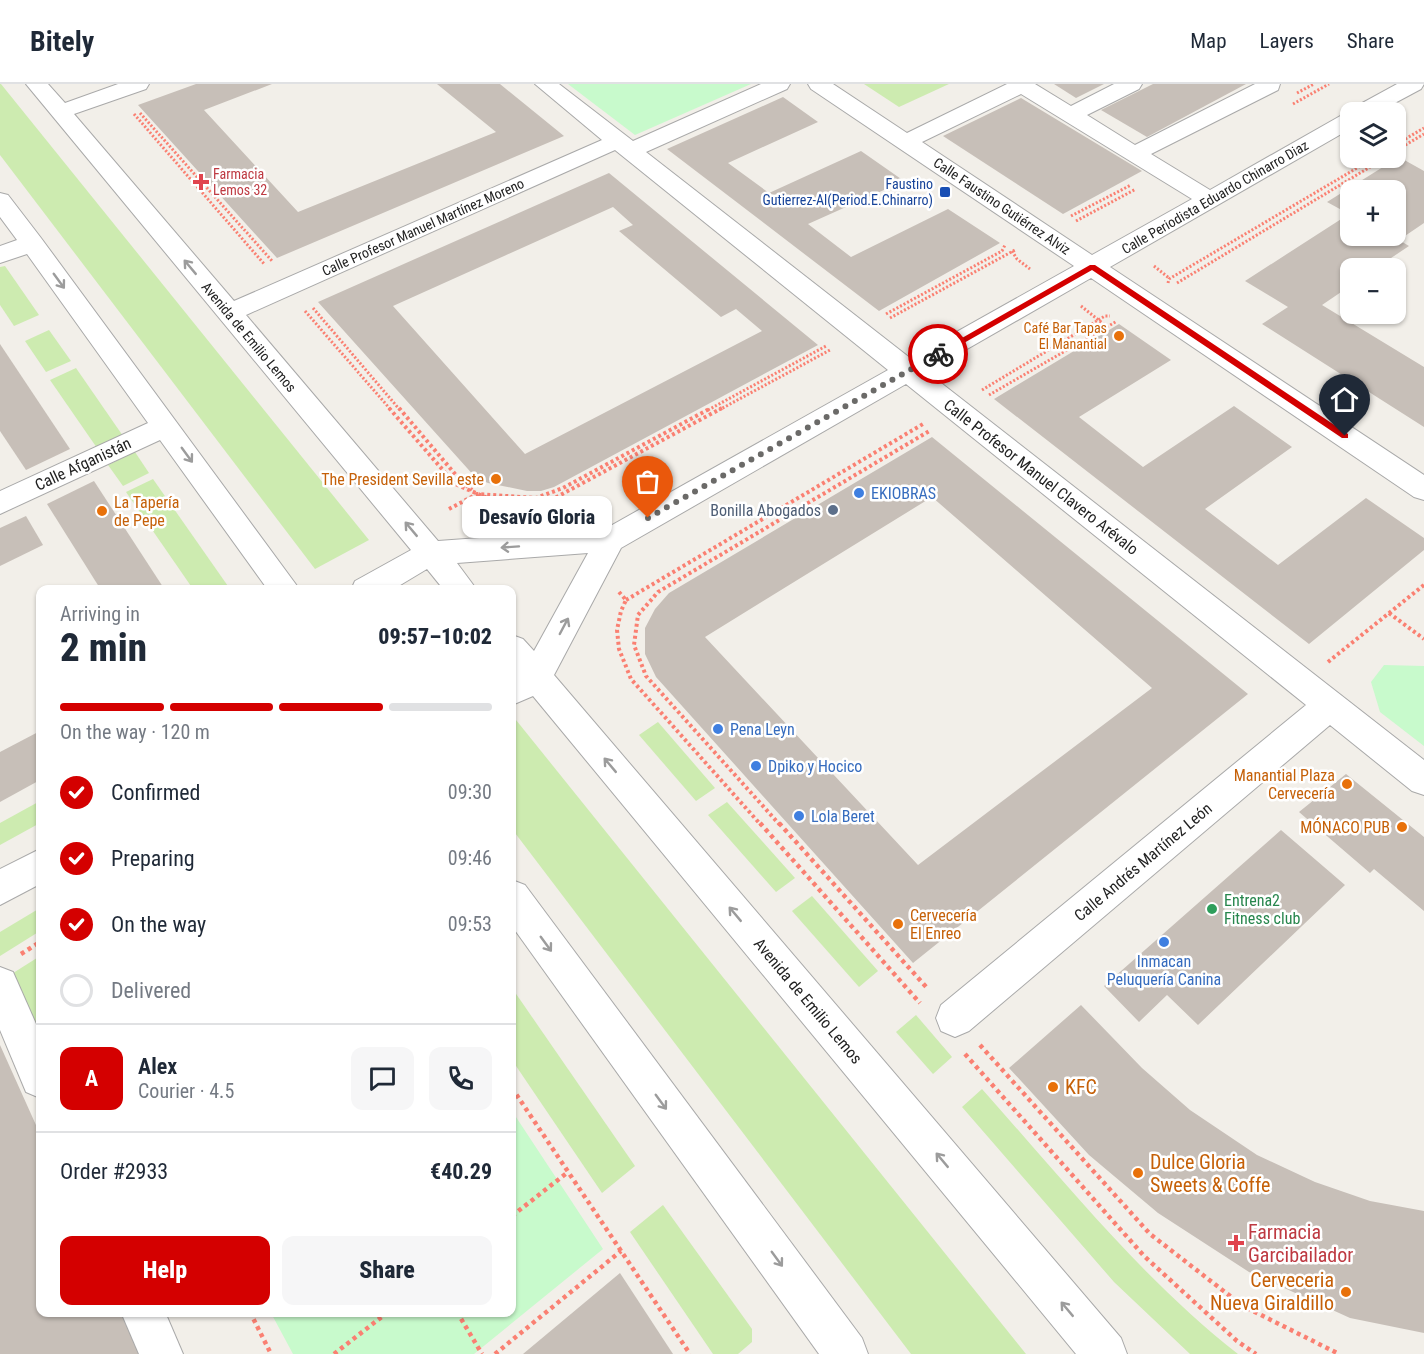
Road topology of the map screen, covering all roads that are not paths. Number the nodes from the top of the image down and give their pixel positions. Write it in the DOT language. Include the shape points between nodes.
graph roads {
  1 [pos="36,84"];
  2 [pos="546,84"];
  3 [pos="779,84"];
  4 [pos="819,84"];
  5 [pos="1131,84"];
  6 [pos="1268,84"];
  7 [pos="1413,84"];
  8 [pos="1022,85"];
  9 [pos="124,89"];
  10 [pos="1381,102"];
  11 [pos="60,112"];
  12 [pos="1070,115"];
  13 [pos="1340,126"];
  14 [pos="905,142"];
  15 [pos="624,146"];
  16 [pos="1134,154"];
  17 [pos="0,200"];
  18 [pos="1210,200"];
  19 [pos="32,243"];
  20 [pos="0,255"];
  21 [pos="1092,267"];
  22 [pos="229,313"];
  23 [pos="908,371"];
  24 [pos="166,426"];
  25 [pos="1424,489"];
  26 [pos="0,503"];
  27 [pos="610,540"];
  28 [pos="431,553"];
  29 [pos="281,585"];
  30 [pos="375,585"];
  31 [pos="458,585"];
  32 [pos="516,660"];
  33 [pos="524,685"];
  34 [pos="1330,705"];
  35 [pos="1424,780"];
  36 [pos="36,867"];
  37 [pos="0,888"];
  38 [pos="516,902"];
  39 [pos="0,985"];
  40 [pos="947,1026"];
  41 [pos="36,1069"];
  42 [pos="145,1317"];
  43 [pos="161,1354"];
  44 [pos="846,1354"];
  45 [pos="1105,1354"];
  1 -- 11 [label="street, Avenida de Emilio Lemos"];
  2 -- 15 [label="street, Calle Profesor Manuel Clavero Arévalo"];
  3 -- 15 [label="street, Calle Profesor Manuel Martínez Moreno"];
  4 -- 14 [label="street, Calle Faustino Gutiérrez Alviz"];
  5 -- 12 [label="street"];
  6 -- 16 [label="street"];
  7 -- 10 [label="street"];
  8 -- 12 [label="street"];
  8 -- 14 [label="street"];
  9 -- 11 [label="street"];
  22 -- 11 [label="street, Avenida de Emilio Lemos, one-way"];
  12 -- 16 [label="street"];
  13 -- 18 [label="street, Calle Periodista Eduardo Chinarro Diaz"];
  14 -- 21 [label="street, Calle Faustino Gutiérrez Alviz"];
  15 -- 22 [label="street, Calle Profesor Manuel Martínez Moreno"];
  15 -- 23 [label="street, Calle Profesor Manuel Clavero Arévalo"];
  16 -- 18 [label="street"];
  17 -- 19 [label="street"];
  18 -- 21 [label="street, Calle Periodista Eduardo Chinarro Diaz"];
  19 -- 20 [label="street"];
  19 -- 24 [label="street, one-way"];
  21 -- 23 [label="street, Calle Periodista Eduardo Chinarro Diaz"];
  21 -- 25 [label="street, Calle Faustino Gutiérrez Alviz"];
  28 -- 22 [label="street, Avenida de Emilio Lemos, one-way"];
  23 -- 27 [label="street, Calle Periodista Eduardo Chinarro Diaz"];
  23 -- 34 [label="street, Calle Profesor Manuel Clavero Arévalo"];
  24 -- 26 [label="street, Calle Afganistán"];
  24 -- 29 [label="street, one-way"];
  27 -- 28 [label="street, one-way"];
  33 -- 27 [label="street, one-way"];
  28 -- 30 [label="street"];
  28 -- 31 [label="street, Avenida de Emilio Lemos"];
  32 -- 33 [label="street, Avenida de Emilio Lemos"];
  45 -- 33 [label="street, Avenida de Emilio Lemos, one-way"];
  34 -- 35 [label="street, Calle Profesor Manuel Clavero Arévalo"];
  34 -- 40 [label="street, Calle Andrés Martínez León"];
  36 -- 37 [label="street"];
  38 -- 44 [label="street, one-way"];
  39 -- 41 [label="street"];
  42 -- 43 [label="street"];
}
